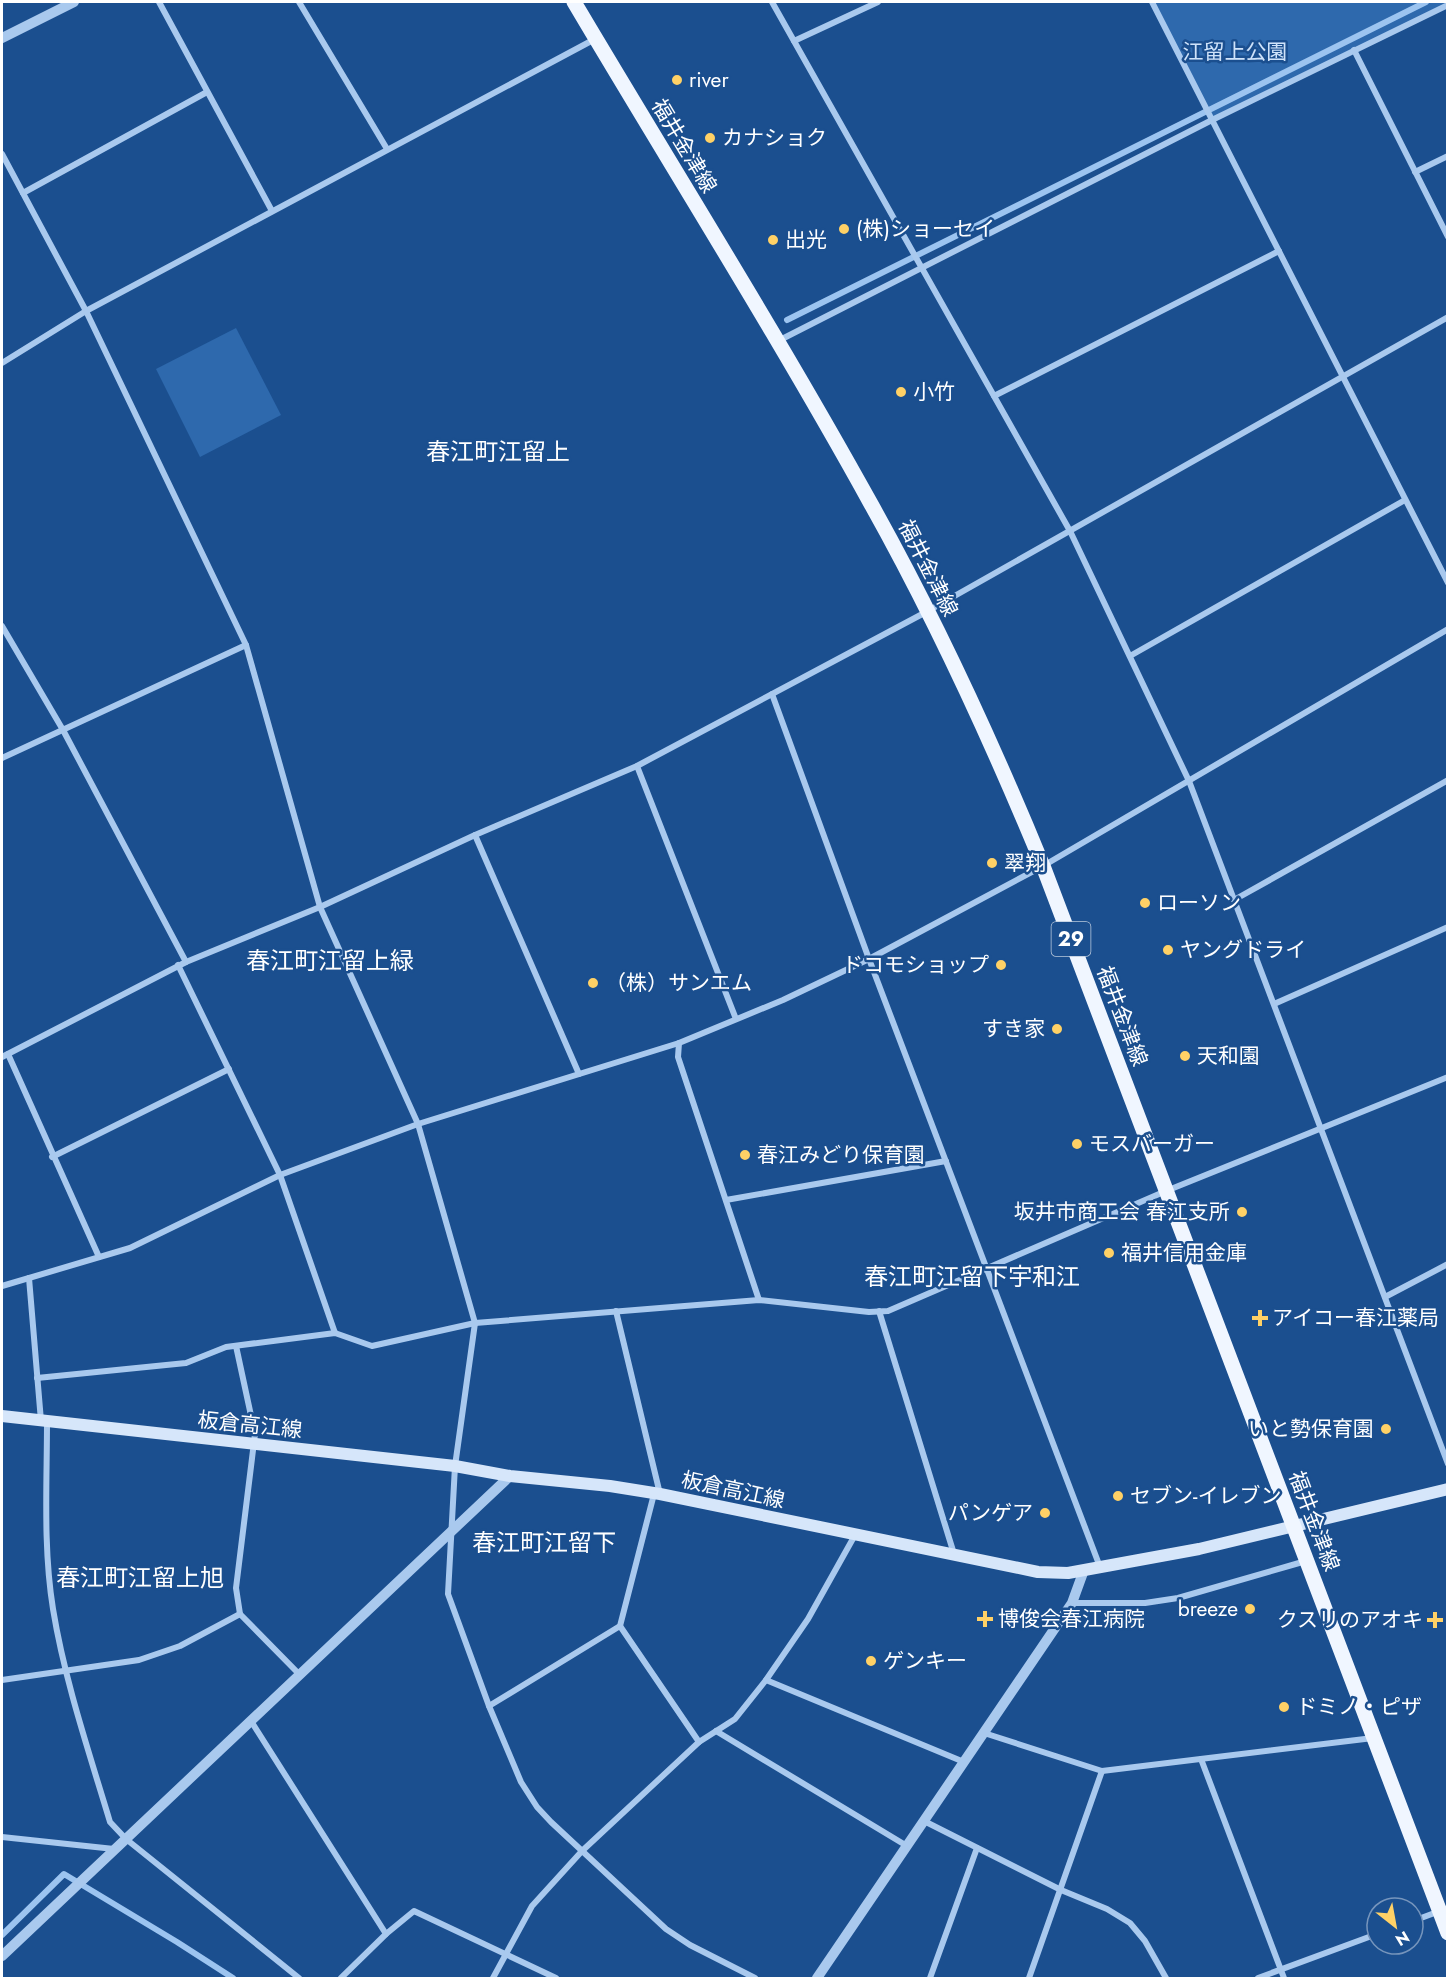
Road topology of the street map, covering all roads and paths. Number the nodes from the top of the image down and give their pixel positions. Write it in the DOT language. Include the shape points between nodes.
graph roads {
  1 [pos="74,2"];
  2 [pos="159,2"];
  3 [pos="299,2"];
  4 [pos="574,2"];
  5 [pos="772,2"];
  6 [pos="878,2"];
  7 [pos="1152,2"];
  8 [pos="1448,5"];
  9 [pos="2,38"];
  10 [pos="596,39"];
  11 [pos="794,41"];
  12 [pos="1354,50"];
  13 [pos="207,92"];
  14 [pos="1212,120"];
  15 [pos="387,149"];
  16 [pos="2,154"];
  17 [pos="1448,156"];
  18 [pos="1415,172"];
  19 [pos="23,193"];
  20 [pos="272,211"];
  21 [pos="1448,237"];
  22 [pos="1279,251"];
  23 [pos="921,266"];
  24 [pos="86,311"];
  25 [pos="1447,320"];
  26 [pos="776,341"];
  27 [pos="2,363"];
  28 [pos="1342,376"];
  29 [pos="994,396"];
  30 [pos="1406,500"];
  31 [pos="1070,531"];
  32 [pos="1448,583"];
  33 [pos="928,611"];
  34 [pos="2,626"];
  35 [pos="1448,629"];
  36 [pos="246,645"];
  37 [pos="1130,656"];
  38 [pos="772,694"];
  39 [pos="63,730"];
  40 [pos="2,758"];
  41 [pos="637,766"];
  42 [pos="1448,780"];
  43 [pos="1189,781"];
  44 [pos="475,835"];
  45 [pos="1043,866"];
  46 [pos="1234,900"];
  47 [pos="320,907"];
  48 [pos="1448,927"];
  49 [pos="869,959"];
  50 [pos="186,962"];
  51 [pos="178,965"];
  52 [pos="1274,1004"];
  53 [pos="736,1019"];
  54 [pos="679,1043"];
  55 [pos="5,1056"];
  56 [pos="229,1069"];
  57 [pos="579,1074"];
  58 [pos="1448,1077"];
  59 [pos="418,1124"];
  60 [pos="1322,1128"];
  61 [pos="52,1157"];
  62 [pos="946,1161"];
  63 [pos="280,1175"];
  64 [pos="1166,1191"];
  65 [pos="726,1200"];
  66 [pos="99,1257"];
  67 [pos="1448,1264"];
  68 [pos="986,1268"];
  69 [pos="29,1278"];
  70 [pos="2,1286"];
  71 [pos="1385,1297"];
  72 [pos="759,1300"];
  73 [pos="616,1311"];
  74 [pos="879,1311"];
  75 [pos="475,1323"];
  76 [pos="335,1332"];
  77 [pos="236,1346"];
  78 [pos="37,1378"];
  79 [pos="2,1416"];
  80 [pos="44,1421"];
  81 [pos="253,1445"];
  82 [pos="1448,1464"];
  83 [pos="455,1466"];
  84 [pos="510,1476"];
  85 [pos="1448,1489"];
  86 [pos="657,1494"];
  87 [pos="1294,1527"];
  88 [pos="451,1532"];
  89 [pos="855,1535"];
  90 [pos="954,1555"];
  91 [pos="1307,1560"];
  92 [pos="1100,1567"];
  93 [pos="1084,1570"];
  94 [pos="1072,1603"];
  95 [pos="240,1614"];
  96 [pos="620,1626"];
  97 [pos="65,1671"];
  98 [pos="300,1675"];
  99 [pos="2,1680"];
  100 [pos="766,1680"];
  101 [pos="489,1706"];
  102 [pos="251,1721"];
  103 [pos="716,1731"];
  104 [pos="984,1733"];
  105 [pos="1374,1738"];
  106 [pos="699,1742"];
  107 [pos="1201,1759"];
  108 [pos="964,1762"];
  109 [pos="1102,1770"];
  110 [pos="924,1821"];
  111 [pos="2,1838"];
  112 [pos="126,1839"];
  113 [pos="907,1846"];
  114 [pos="978,1848"];
  115 [pos="114,1850"];
  116 [pos="582,1851"];
  117 [pos="1061,1890"];
  118 [pos="1443,1910"];
  119 [pos="1425,1917"];
  120 [pos="1448,1933"];
  121 [pos="386,1934"];
  122 [pos="1365,1938"];
  123 [pos="506,1955"];
  124 [pos="2,1956"];
  125 [pos="1281,1970"];
  126 [pos="299,1978"];
  127 [pos="341,1978"];
  128 [pos="493,1978"];
  129 [pos="556,1978"];
  130 [pos="755,1978"];
  131 [pos="817,1978"];
  132 [pos="930,1978"];
  133 [pos="1029,1978"];
  134 [pos="1166,1978"];
  135 [pos="1258,1978"];
  136 [pos="1284,1978"];
  1 -- 9 [label="street"];
  2 -- 13 [label="street"];
  3 -- 15 [label="street"];
  4 -- 10 [label="main road, 福井金津線 / 29"];
  5 -- 11 [label="street"];
  6 -- 11 [label="street"];
  7 -- 14 [label="street"];
  8 -- 12 [label="street"];
  10 -- 15 [label="street"];
  10 -- 26 [label="main road, 福井金津線 / 29"];
  11 -- 23 [label="street"];
  12 -- 14 [label="street"];
  12 -- 18 [label="street"];
  13 -- 19 [label="street"];
  13 -- 20 [label="street"];
  14 -- 22 [label="street"];
  14 -- 23 [label="street"];
  15 -- 20 [label="street"];
  16 -- 19 [label="street"];
  17 -- 18 [label="street"];
  18 -- 21 [label="street"];
  19 -- 24 [label="street"];
  20 -- 24 [label="street"];
  22 -- 28 [label="street"];
  22 -- 29 [label="street"];
  23 -- 26 [label="street"];
  23 -- 29 [label="street"];
  24 -- 27 [label="street"];
  24 -- 36 [label="street"];
  25 -- 28 [label="street"];
  26 -- 33 [label="main road, 福井金津線 / 29"];
  28 -- 30 [label="street"];
  28 -- 31 [label="street"];
  29 -- 31 [label="street"];
  30 -- 32 [label="street"];
  30 -- 37 [label="street"];
  31 -- 33 [label="street"];
  31 -- 37 [label="street"];
  33 -- 38 [label="street"];
  33 -- 45 [label="main road, 福井金津線 / 29"];
  34 -- 39 [label="street"];
  35 -- 43 [label="street"];
  36 -- 39 [label="street"];
  36 -- 47 [label="street"];
  37 -- 43 [label="street"];
  38 -- 41 [label="street"];
  38 -- 49 [label="street"];
  39 -- 40 [label="street"];
  39 -- 50 [label="street"];
  41 -- 44 [label="street"];
  41 -- 53 [label="street"];
  42 -- 46 [label="street"];
  43 -- 45 [label="street"];
  43 -- 46 [label="street"];
  44 -- 47 [label="street"];
  44 -- 57 [label="street"];
  45 -- 49 [label="street"];
  45 -- 64 [label="main road, 福井金津線 / 29"];
  46 -- 52 [label="street"];
  47 -- 50 [label="street"];
  47 -- 59 [label="street"];
  48 -- 52 [label="street"];
  49 -- 53 [label="street"];
  49 -- 62 [label="street"];
  50 -- 51 [label="street"];
  51 -- 55 [label="street"];
  51 -- 56 [label="street"];
  52 -- 60 [label="street"];
  53 -- 54 [label="street"];
  54 -- 57 [label="street"];
  54 -- 65 [label="street" via="678,1057"];
  55 -- 61 [label="street"];
  56 -- 61 [label="street"];
  56 -- 63 [label="street"];
  57 -- 59 [label="street"];
  58 -- 60 [label="street"];
  59 -- 63 [label="street"];
  59 -- 75 [label="street"];
  60 -- 64 [label="street"];
  60 -- 71 [label="street"];
  61 -- 66 [label="street"];
  62 -- 65 [label="street"];
  62 -- 68 [label="street"];
  63 -- 66 [label="street" via="130,1248"];
  63 -- 76 [label="street"];
  64 -- 68 [label="street"];
  64 -- 87 [label="main road, 福井金津線 / 29"];
  65 -- 72 [label="street"];
  66 -- 69 [label="street"];
  67 -- 71 [label="street"];
  68 -- 74 [label="street" via="888,1311"];
  68 -- 92 [label="street"];
  69 -- 70 [label="street"];
  69 -- 78 [label="street"];
  71 -- 82 [label="street"];
  72 -- 73 [label="street"];
  72 -- 74 [label="street"];
  73 -- 75 [label="street"];
  73 -- 86 [label="street"];
  74 -- 90 [label="street"];
  75 -- 76 [label="street" via="372,1346"];
  75 -- 83 [label="street"];
  76 -- 77 [label="street"];
  77 -- 78 [label="street" via="186,1363"];
  77 -- 81 [label="street" via="255,1434"];
  78 -- 80 [label="street"];
  79 -- 80 [label="main road, 板倉高江線"];
  80 -- 81 [label="main road, 板倉高江線"];
  80 -- 97 [label="street" via="47,1554"];
  81 -- 83 [label="main road, 板倉高江線"];
  81 -- 95 [label="street" via="237,1588"];
  83 -- 84 [label="main road, 板倉高江線"];
  83 -- 88 [label="street"];
  84 -- 86 [label="main road, 板倉高江線"];
  84 -- 88 [label="street"];
  85 -- 87 [label="main road, 板倉高江線"];
  86 -- 89 [label="main road, 板倉高江線"];
  86 -- 96 [label="street"];
  87 -- 91 [label="main road, 福井金津線 / 29"];
  87 -- 92 [label="main road, 板倉高江線"];
  88 -- 98 [label="street"];
  88 -- 101 [label="street" via="448,1594"];
  89 -- 90 [label="main road, 板倉高江線"];
  89 -- 100 [label="street" via="808,1619"];
  90 -- 93 [label="main road, 板倉高江線" via="1038,1572"];
  91 -- 94 [label="street" via="1178,1598 1145,1603"];
  91 -- 105 [label="main road, 福井金津線 / 29"];
  92 -- 93 [label="main road, 板倉高江線"];
  93 -- 94 [label="street"];
  94 -- 104 [label="street"];
  95 -- 97 [label="street" via="180,1646 139,1660"];
  95 -- 98 [label="street"];
  96 -- 101 [label="street"];
  96 -- 106 [label="street"];
  97 -- 99 [label="street"];
  97 -- 112 [label="street" via="110,1822"];
  98 -- 102 [label="street"];
  100 -- 103 [label="street" via="735,1719"];
  100 -- 108 [label="street"];
  101 -- 116 [label="street" via="521,1782 537,1807"];
  102 -- 112 [label="street"];
  102 -- 121 [label="street"];
  103 -- 106 [label="street"];
  103 -- 113 [label="street"];
  104 -- 108 [label="street"];
  104 -- 109 [label="street"];
  105 -- 107 [label="street"];
  105 -- 118 [label="main road, 福井金津線 / 29"];
  106 -- 116 [label="street"];
  107 -- 109 [label="street"];
  107 -- 125 [label="street"];
  108 -- 110 [label="street"];
  109 -- 117 [label="street"];
  110 -- 113 [label="street"];
  110 -- 114 [label="street"];
  111 -- 115 [label="street"];
  112 -- 115 [label="street"];
  112 -- 126 [label="street"];
  113 -- 131 [label="street"];
  114 -- 117 [label="street"];
  114 -- 132 [label="street"];
  115 -- 124 [label="street"];
  116 -- 123 [label="street" via="532,1906"];
  116 -- 130 [label="street" via="666,1929"];
  117 -- 133 [label="street"];
  117 -- 134 [label="street" via="1130,1923"];
  118 -- 119 [label="street"];
  118 -- 120 [label="main road, 福井金津線 / 29"];
  121 -- 123 [label="street" via="414,1911"];
  121 -- 127 [label="street"];
  122 -- 125 [label="street"];
  123 -- 128 [label="street"];
  123 -- 129 [label="street"];
  125 -- 135 [label="street"];
  125 -- 136 [label="street"];
}
